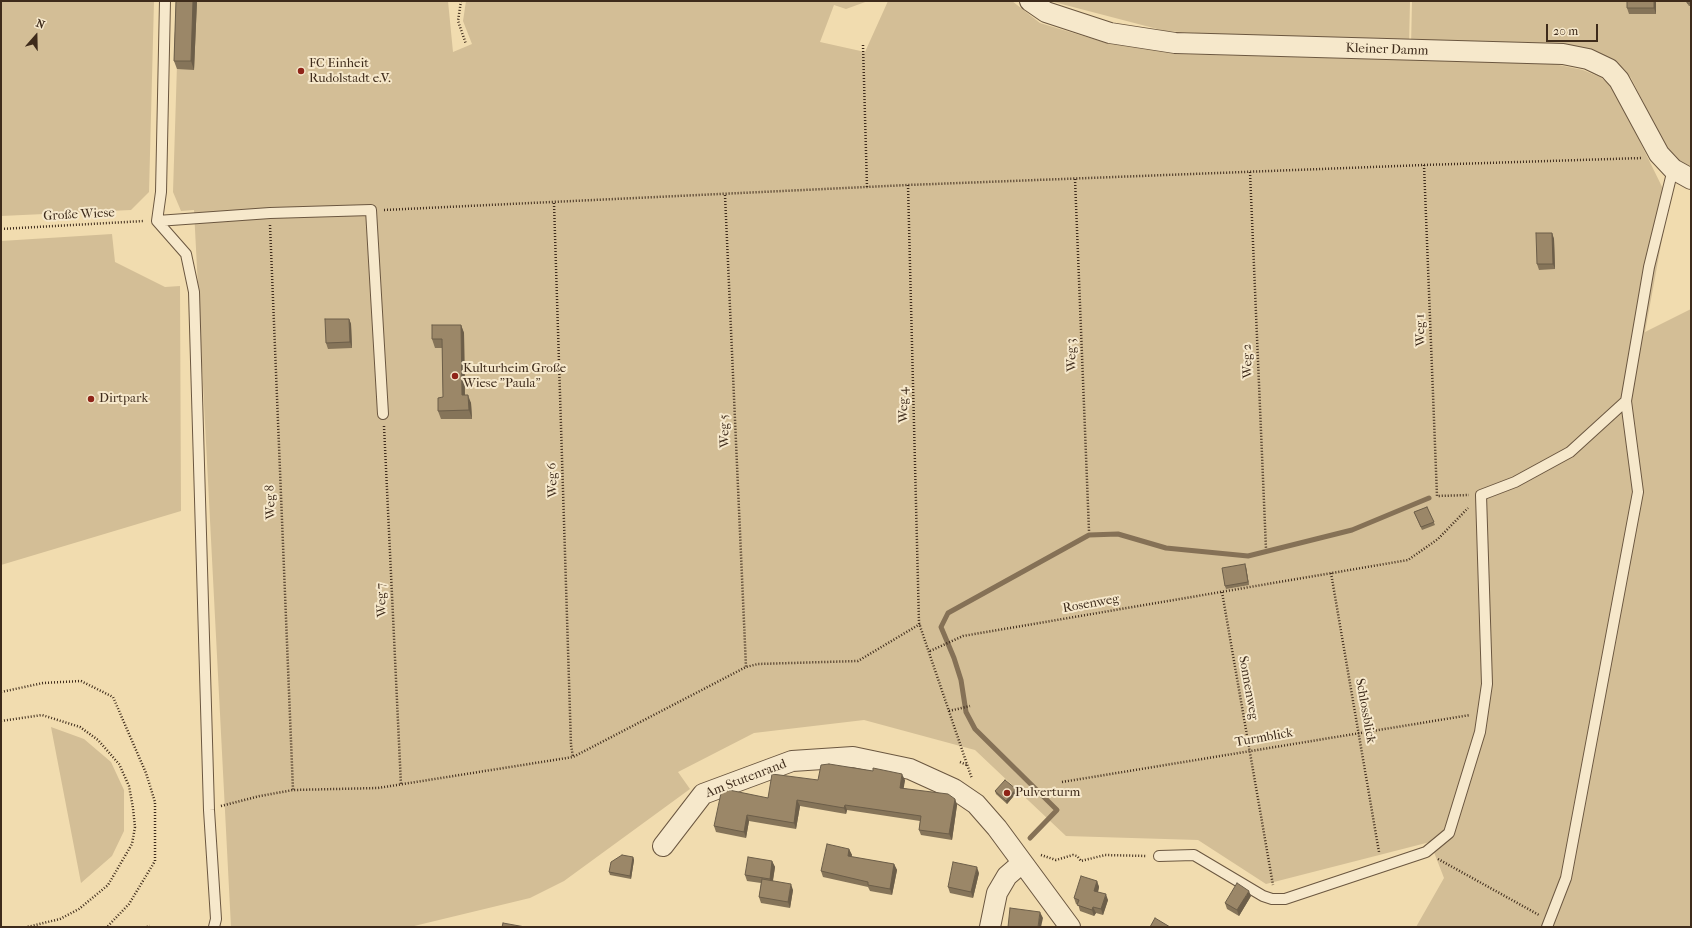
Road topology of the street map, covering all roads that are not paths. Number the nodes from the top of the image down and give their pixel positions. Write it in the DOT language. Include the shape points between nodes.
graph roads {
  1 [pos="165,1"];
  2 [pos="1030,1"];
  3 [pos="1673,169"];
  4 [pos="1691,179"];
  5 [pos="157,221"];
  6 [pos="1626,401"];
  7 [pos="383,414"];
  8 [pos="662,846"];
  9 [pos="1160,856"];
  10 [pos="1030,858"];
  11 [pos="1549,924"];
  12 [pos="214,927"];
  13 [pos="990,927"];
  14 [pos="1070,927"];
  1 -- 5 [label="lane" via="161,192"];
  2 -- 3 [label="street, Kleiner Damm" via="1046,12 1110,33 1175,43 1564,54 1588,59 1609,69 1619,80 1659,154"];
  3 -- 4 [label="street, Kleiner Damm"];
  3 -- 6 [label="lane" via="1649,267"];
  5 -- 7 [label="lane" via="270,213 371,210"];
  5 -- 12 [label="lane" via="186,254 194,292 209,810 216,919"];
  6 -- 9 [label="lane" via="1570,452 1515,482 1482,495 1487,684 1480,728 1449,833 1426,852 1285,899 1263,896 1194,854"];
  6 -- 11 [label="lane" via="1638,492 1566,878"];
  8 -- 10 [label="street, Am Stutenrand" via="703,794 792,760 853,757 910,769 954,789 976,804 997,828"];
  10 -- 13 [label="street" via="1007,876 997,894"];
  10 -- 14 [label="street, Am Stutenrand"];
}
